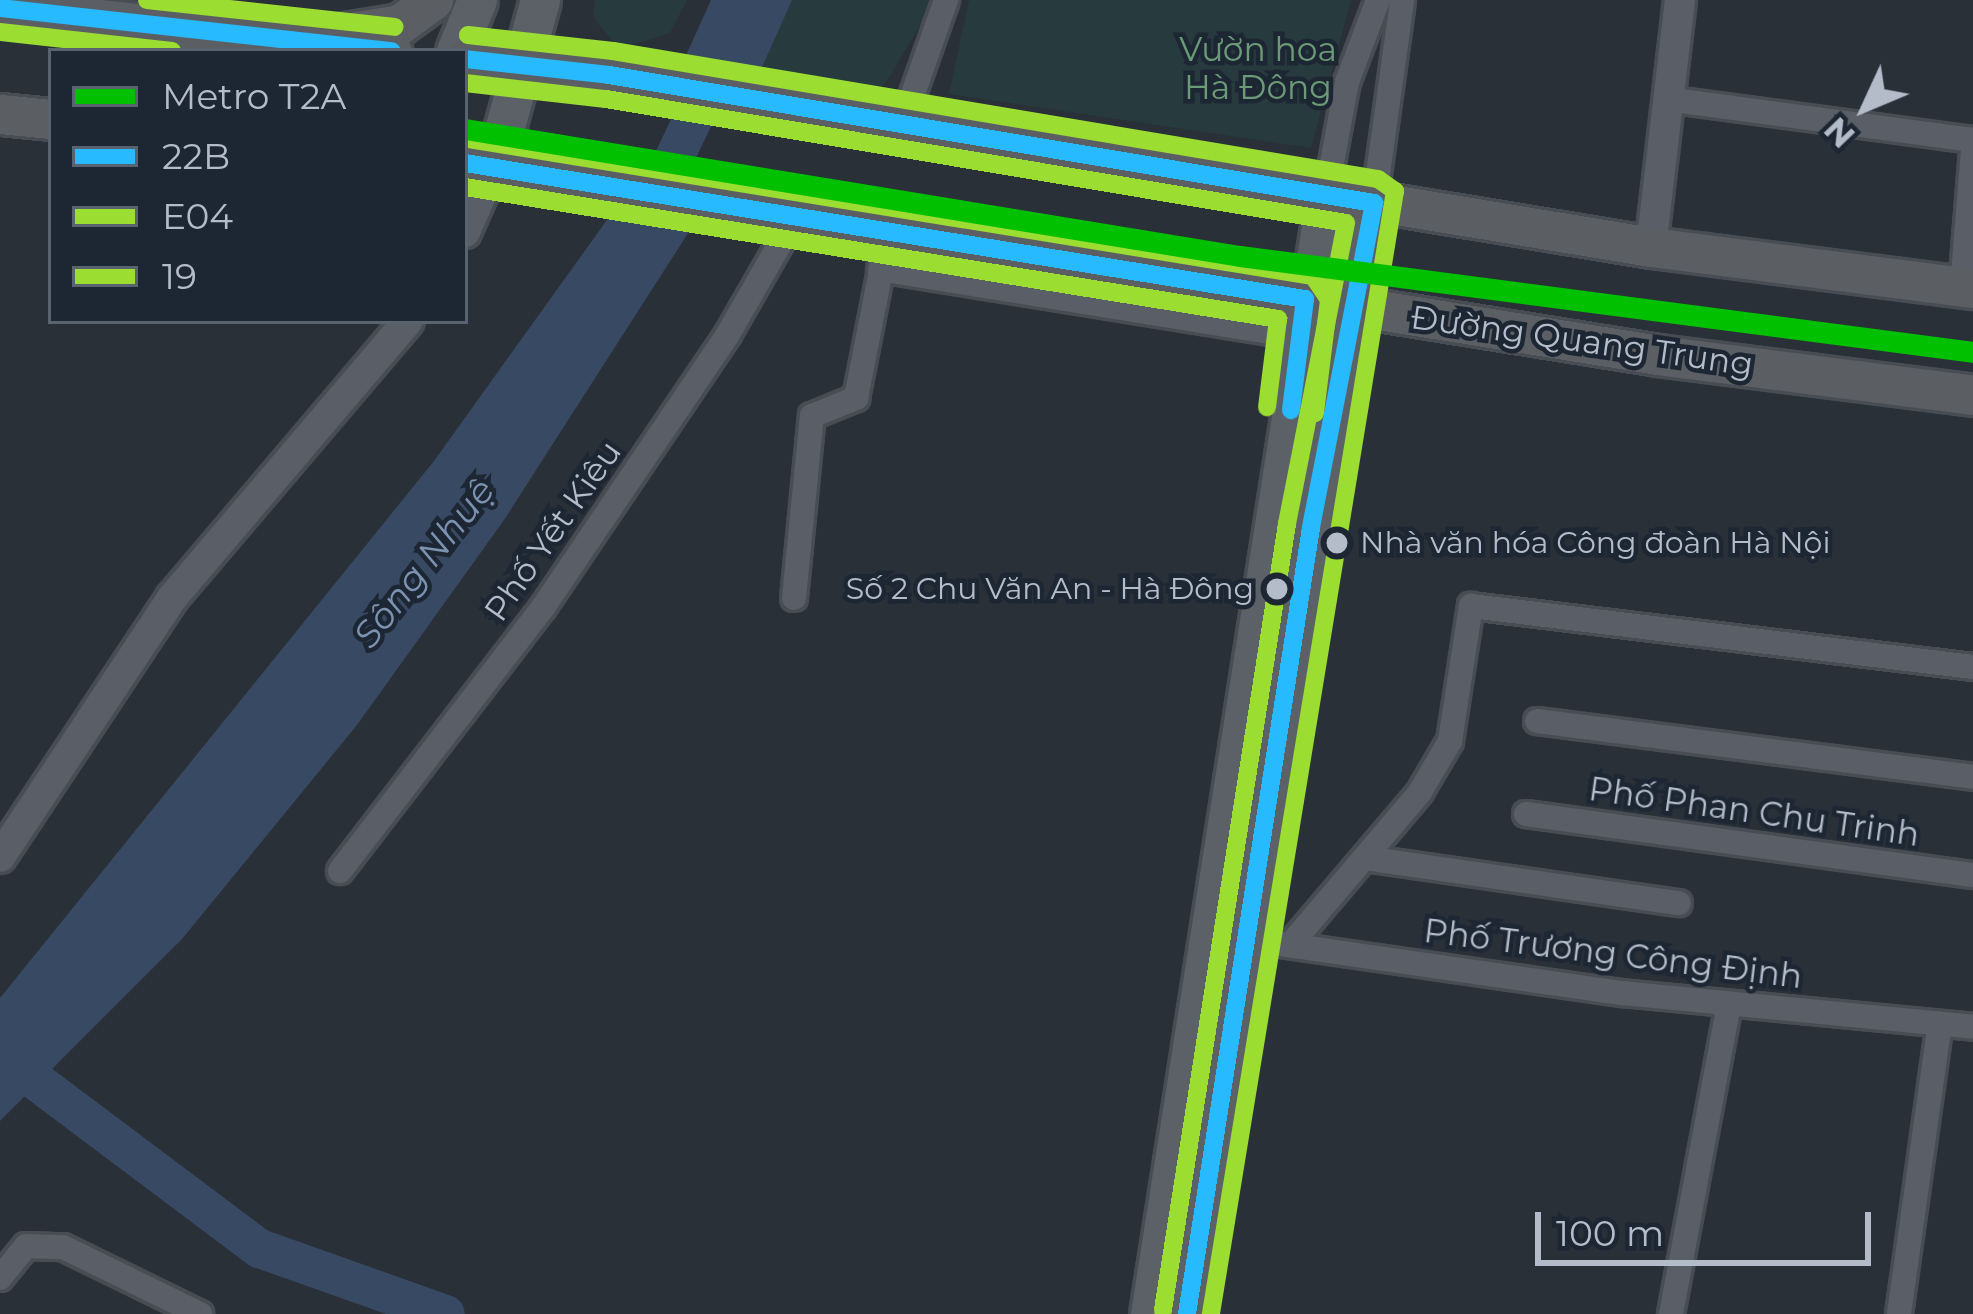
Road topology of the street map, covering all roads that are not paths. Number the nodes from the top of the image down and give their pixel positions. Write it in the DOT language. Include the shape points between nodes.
graph roads {
  1 [pos="433,0"];
  2 [pos="477,0"];
  3 [pos="540,0"];
  4 [pos="946,0"];
  5 [pos="1378,0"];
  6 [pos="1402,0"];
  7 [pos="1680,0"];
  8 [pos="0,8"];
  9 [pos="316,43"];
  10 [pos="364,48"];
  11 [pos="457,48"];
  12 [pos="468,59"];
  13 [pos="526,66"];
  14 [pos="1666,99"];
  15 [pos="0,114"];
  16 [pos="48,119"];
  17 [pos="902,124"];
  18 [pos="1973,140"];
  19 [pos="1973,151"];
  20 [pos="480,164"];
  21 [pos="1328,183"];
  22 [pos="1375,190"];
  23 [pos="782,211"];
  24 [pos="468,218"];
  25 [pos="889,230"];
  26 [pos="1651,247"];
  27 [pos="880,269"];
  28 [pos="1967,288"];
  29 [pos="1303,318"];
  30 [pos="404,324"];
  31 [pos="1346,325"];
  32 [pos="1973,395"];
  33 [pos="794,598"];
  34 [pos="1973,667"];
  35 [pos="1537,722"];
  36 [pos="1256,770"];
  37 [pos="1973,777"];
  38 [pos="1526,814"];
  39 [pos="0,857"];
  40 [pos="1365,858"];
  41 [pos="340,872"];
  42 [pos="1973,875"];
  43 [pos="1679,903"];
  44 [pos="1246,939"];
  45 [pos="1290,945"];
  46 [pos="1729,1004"];
  47 [pos="1940,1024"];
  48 [pos="1973,1027"];
  49 [pos="1171,1172"];
  50 [pos="1211,1180"];
  51 [pos="0,1278"];
  52 [pos="1168,1313"];
  53 [pos="200,1314"];
  54 [pos="1671,1314"];
  55 [pos="1899,1314"];
  1 -- 9 [label="highway" via="400,24"];
  2 -- 11 [label="main road"];
  3 -- 13 [label="main road"];
  4 -- 17 [label="street"];
  5 -- 21 [label="street" via="1347,82"];
  6 -- 22 [label="street"];
  7 -- 14 [label="street"];
  8 -- 9 [label="highway"];
  9 -- 10 [label="highway"];
  12 -- 13 [label="highway"];
  13 -- 17 [label="highway"];
  13 -- 20 [label="main road"];
  14 -- 18 [label="street"];
  14 -- 26 [label="street"];
  15 -- 16 [label="highway"];
  17 -- 21 [label="highway"];
  19 -- 28 [label="street"];
  20 -- 23 [label="highway, Đường Quang Trung"];
  20 -- 24 [label="street"];
  21 -- 22 [label="highway"];
  21 -- 29 [label="main road"];
  22 -- 26 [label="highway"];
  22 -- 31 [label="main road"];
  23 -- 25 [label="highway, Đường Quang Trung"];
  23 -- 41 [label="street, Phố Yết Kiêu" via="728,334 544,606"];
  25 -- 27 [label="street"];
  25 -- 29 [label="highway, Đường Quang Trung"];
  26 -- 28 [label="highway"];
  27 -- 29 [label="street"];
  27 -- 33 [label="street" via="856,398 812,416"];
  29 -- 31 [label="highway, Đường Quang Trung"];
  29 -- 36 [label="main road"];
  30 -- 39 [label="street" via="172,598"];
  31 -- 32 [label="highway, Đường Quang Trung"];
  31 -- 36 [label="main road"];
  34 -- 40 [label="street" via="1471,606 1450,741"];
  35 -- 37 [label="street"];
  36 -- 44 [label="main road"];
  36 -- 49 [label="main road"];
  38 -- 42 [label="street, Phố Phan Chu Trinh"];
  40 -- 43 [label="street"];
  40 -- 45 [label="street"];
  44 -- 45 [label="street, Phố Trương Công Định"];
  44 -- 50 [label="main road"];
  45 -- 46 [label="street, Phố Trương Công Định"];
  46 -- 47 [label="street, Phố Trương Công Định"];
  46 -- 54 [label="street"];
  47 -- 48 [label="street, Phố Trương Công Định"];
  47 -- 55 [label="street"];
  49 -- 50 [label="main road" via="1189,1190"];
  49 -- 52 [label="main road"];
  50 -- 52 [label="main road"];
  51 -- 53 [label="street" via="26,1246 63,1247"];
}
